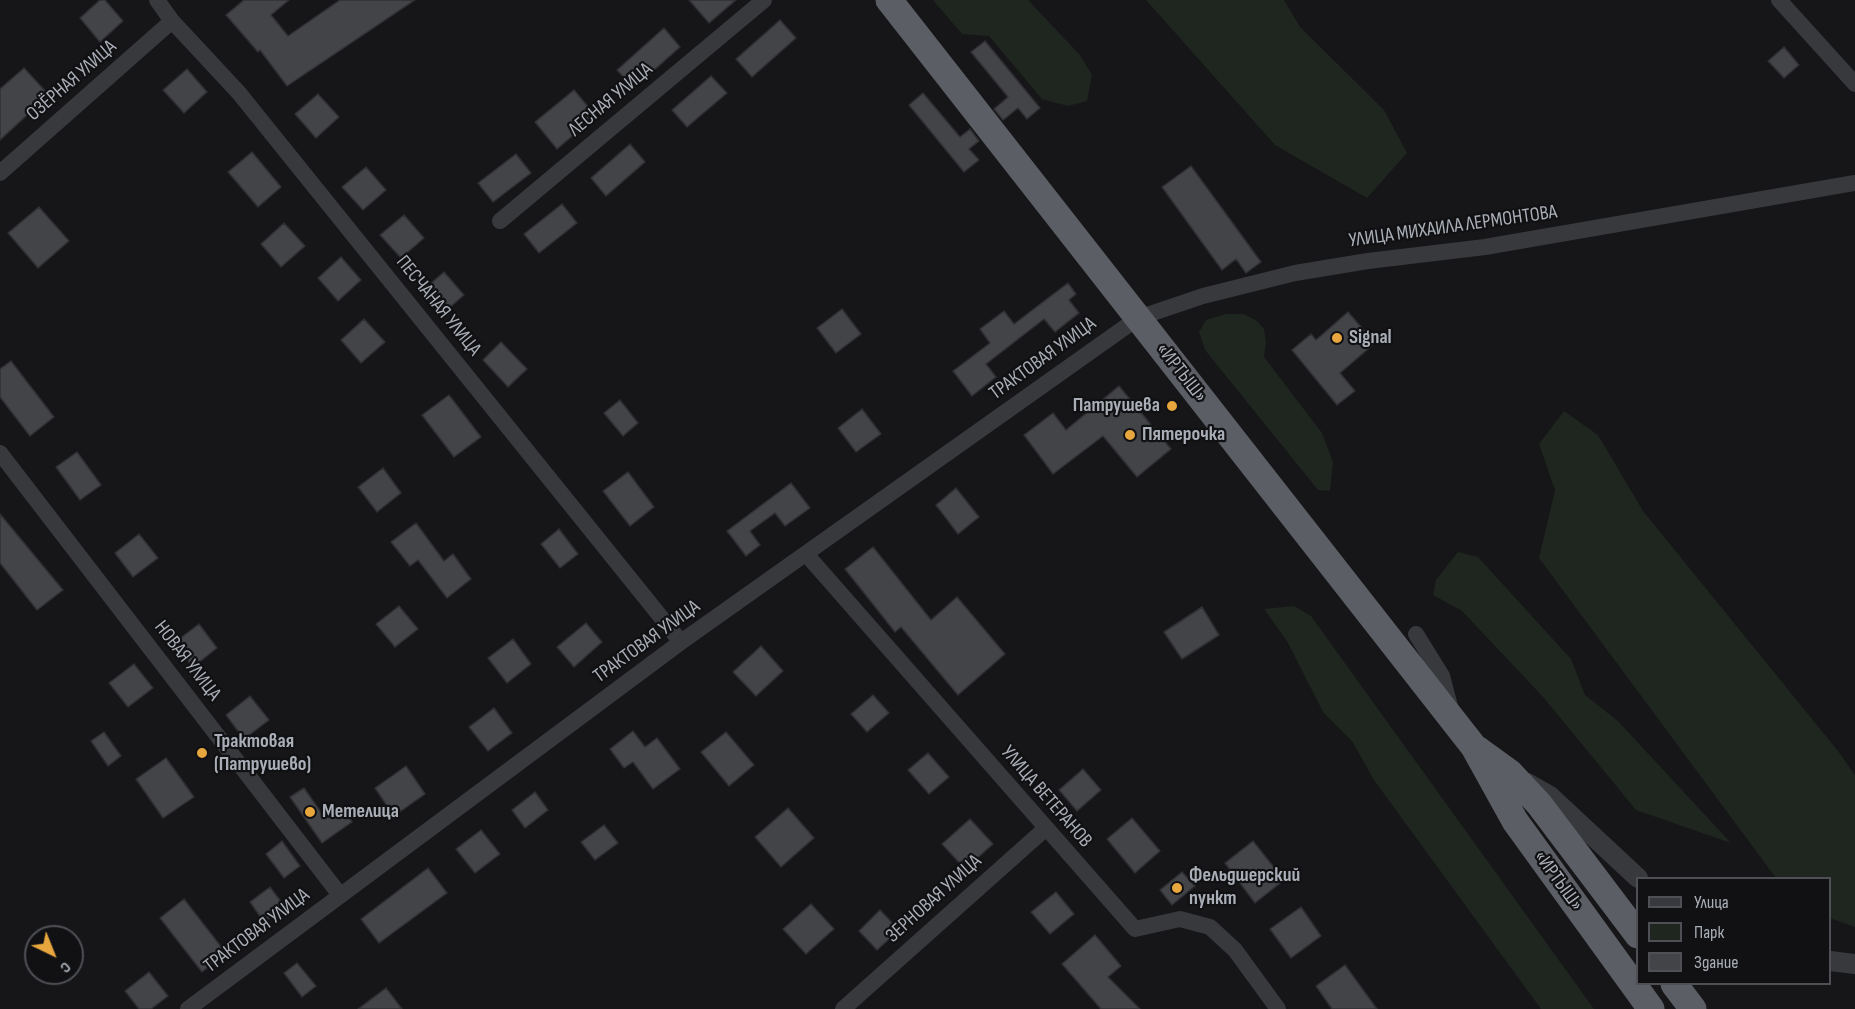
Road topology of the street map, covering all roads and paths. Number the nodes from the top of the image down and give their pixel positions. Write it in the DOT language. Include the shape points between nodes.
graph roads {
  1 [pos="157,0"];
  2 [pos="764,0"];
  3 [pos="889,0"];
  4 [pos="1779,0"];
  5 [pos="172,21"];
  6 [pos="1855,84"];
  7 [pos="0,173"];
  8 [pos="1855,183"];
  9 [pos="500,220"];
  10 [pos="1138,318"];
  11 [pos="0,453"];
  12 [pos="806,554"];
  13 [pos="1416,634"];
  14 [pos="681,642"];
  15 [pos="1454,720"];
  16 [pos="1474,747"];
  17 [pos="1510,773"];
  18 [pos="1045,828"];
  19 [pos="1636,877"];
  20 [pos="340,895"];
  21 [pos="1636,932"];
  22 [pos="1831,961"];
  23 [pos="1855,964"];
  24 [pos="1675,985"];
  25 [pos="851,1007"];
  26 [pos="188,1009"];
  27 [pos="1278,1009"];
  28 [pos="1651,1009"];
  29 [pos="1693,1009"];
  1 -- 5 [label="street, ПЕСЧАНАЯ УЛИЦА"];
  2 -- 9 [label="street, ЛЕСНАЯ УЛИЦА"];
  3 -- 10 [label="highway, «ИРТЫШ»"];
  4 -- 6 [label="street"];
  5 -- 7 [label="street, ОЗЁРНАЯ УЛИЦА"];
  5 -- 14 [label="street, ПЕСЧАНАЯ УЛИЦА" via="239,93"];
  8 -- 10 [label="street, УЛИЦА МИХАИЛА ЛЕРМОНТОВА" via="1485,247 1306,271 1203,296"];
  10 -- 12 [label="street, ТРАКТОВАЯ УЛИЦА"];
  10 -- 15 [label="highway, «ИРТЫШ»"];
  11 -- 20 [label="street, НОВАЯ УЛИЦА"];
  12 -- 14 [label="street, ТРАКТОВАЯ УЛИЦА"];
  12 -- 18 [label="street, УЛИЦА ВЕТЕРАНОВ"];
  13 -- 15 [label="street" via="1442,676"];
  14 -- 20 [label="street, ТРАКТОВАЯ УЛИЦА"];
  15 -- 16 [label="highway, «ИРТЫШ»"];
  16 -- 17 [label="highway, «ИРТЫШ»"];
  16 -- 28 [label="highway, «ИРТЫШ»" via="1515,821"];
  17 -- 19 [label="street" via="1550,796"];
  17 -- 21 [label="highway, «ИРТЫШ»" via="1539,804"];
  18 -- 25 [label="street, ЗЕРНОВАЯ УЛИЦА"];
  18 -- 27 [label="street, УЛИЦА ВЕТЕРАНОВ" via="1135,929 1180,919 1210,927 1235,950"];
  20 -- 26 [label="street, ТРАКТОВАЯ УЛИЦА"];
  22 -- 23 [label="street"];
  24 -- 29 [label="highway"];
}
